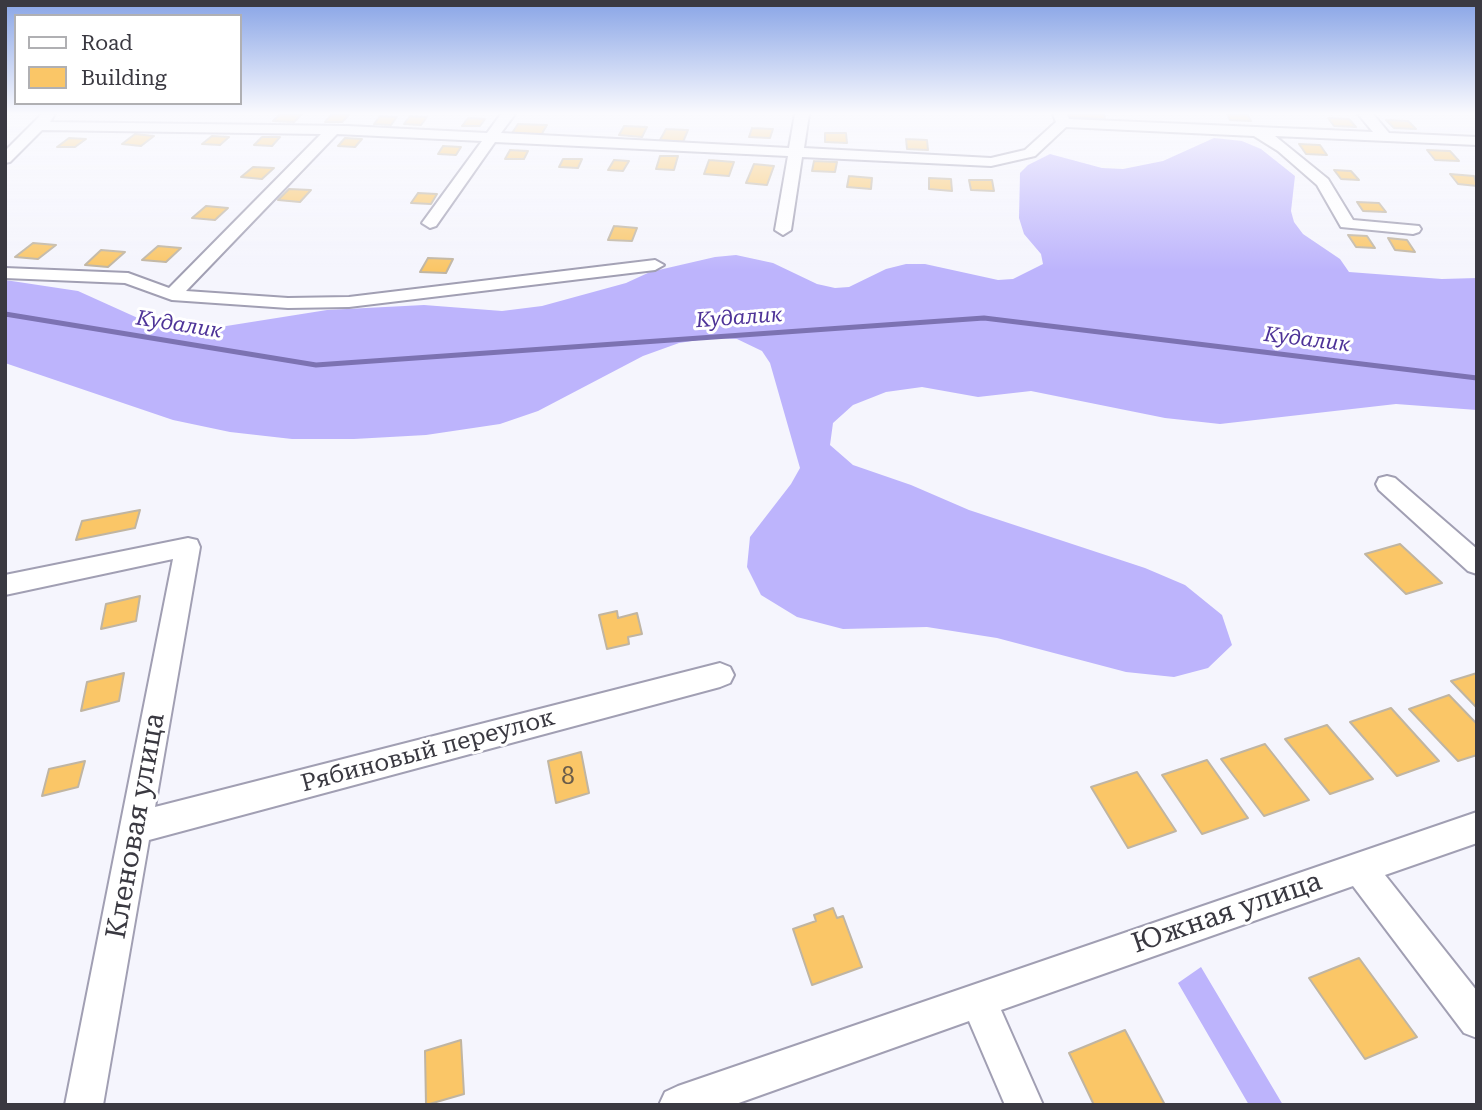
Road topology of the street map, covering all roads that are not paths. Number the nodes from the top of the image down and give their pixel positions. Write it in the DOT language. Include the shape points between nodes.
graph roads {
  1 [pos="304,166"];
  2 [pos="472,166"];
  3 [pos="794,166"];
  4 [pos="1304,166"];
  5 [pos="430,223"];
  6 [pos="1413,229"];
  7 [pos="783,230"];
  8 [pos="655,265"];
  9 [pos="5,272"];
  10 [pos="172,295"];
  11 [pos="1387,484"];
  12 [pos="1477,564"];
  13 [pos="5,585"];
  14 [pos="720,675"];
  15 [pos="1477,827"];
  16 [pos="135,828"];
  17 [pos="1359,867"];
  18 [pos="978,1000"];
  19 [pos="1477,1020"];
  20 [pos="85,1105"];
  21 [pos="678,1105"];
  22 [pos="1024,1105"];
  1 -- 10 [label="street"];
  2 -- 5 [label="street"];
  3 -- 7 [label="street"];
  4 -- 6 [label="street" via="1323,182 1347,224"];
  8 -- 10 [label="street" via="349,302"];
  9 -- 10 [label="street" via="128,278"];
  11 -- 12 [label="street"];
  13 -- 16 [label="street, Кленовая улица" via="188,547"];
  14 -- 16 [label="street, Рябиновый переулок"];
  15 -- 17 [label="street, Южная улица"];
  16 -- 20 [label="street, Кленовая улица"];
  17 -- 18 [label="street, Южная улица"];
  17 -- 19 [label="street"];
  18 -- 21 [label="street, Южная улица"];
  18 -- 22 [label="street"];
}
